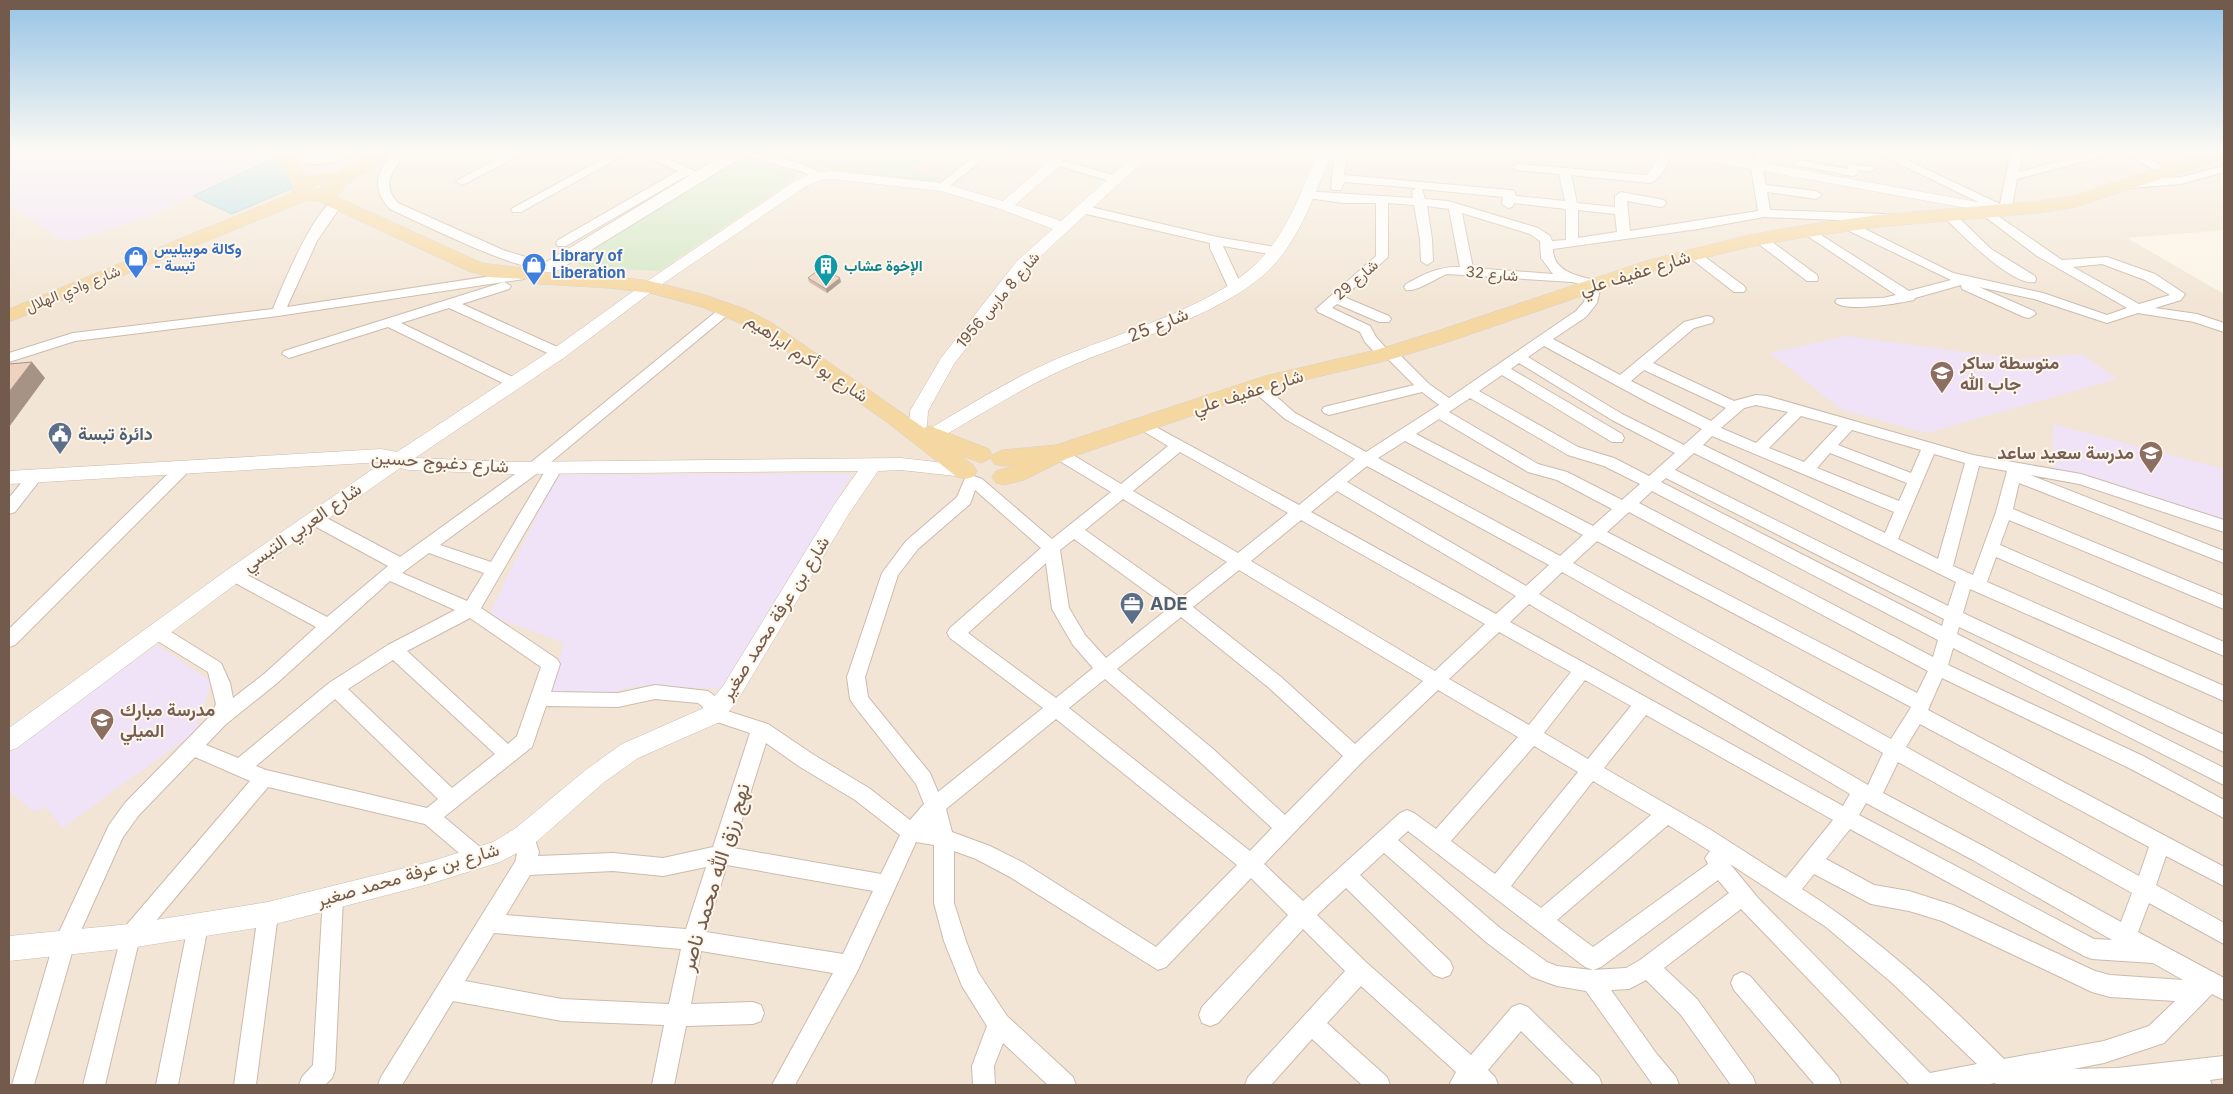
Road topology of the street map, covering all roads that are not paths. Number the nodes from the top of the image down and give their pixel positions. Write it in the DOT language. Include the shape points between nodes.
graph roads {
  1 [pos="285,202"];
  2 [pos="287,202"];
  3 [pos="321,202"];
  4 [pos="345,202"];
  5 [pos="389,202"];
  6 [pos="530,202"];
  7 [pos="639,202"];
  8 [pos="647,202"];
  9 [pos="774,202"];
  10 [pos="992,202"];
  11 [pos="1009,202"];
  12 [pos="1090,202"];
  13 [pos="1302,202"];
  14 [pos="1382,202"];
  15 [pos="1420,202"];
  16 [pos="1508,202"];
  17 [pos="1536,202"];
  18 [pos="1571,202"];
  19 [pos="1621,202"];
  20 [pos="1655,202"];
  21 [pos="1762,202"];
  22 [pos="1957,202"];
  23 [pos="1978,202"];
  24 [pos="2001,202"];
  25 [pos="2062,202"];
  26 [pos="1660,203"];
  27 [pos="1005,206"];
  28 [pos="1572,206"];
  29 [pos="1455,208"];
  30 [pos="517,209"];
  31 [pos="1082,209"];
  32 [pos="1621,211"];
  33 [pos="1997,212"];
  34 [pos="1764,213"];
  35 [pos="1950,216"];
  36 [pos="1910,218"];
  37 [pos="1505,222"];
  38 [pos="1847,225"];
  39 [pos="1063,227"];
  40 [pos="1806,231"];
  41 [pos="1624,235"];
  42 [pos="1760,239"];
  43 [pos="1217,241"];
  44 [pos="1572,242"];
  45 [pos="562,243"];
  46 [pos="1547,246"];
  47 [pos="1275,251"];
  48 [pos="1693,254"];
  49 [pos="1427,261"];
  50 [pos="2059,264"];
  51 [pos="536,271"];
  52 [pos="1467,272"];
  53 [pos="1812,278"];
  54 [pos="1954,279"];
  55 [pos="2030,279"];
  56 [pos="1586,282"];
  57 [pos="652,285"];
  58 [pos="1235,287"];
  59 [pos="1411,287"];
  60 [pos="1739,289"];
  61 [pos="1909,296"];
  62 [pos="1335,298"];
  63 [pos="1842,302"];
  64 [pos="450,303"];
  65 [pos="9,307"];
  66 [pos="728,309"];
  67 [pos="2140,310"];
  68 [pos="278,312"];
  69 [pos="2029,314"];
  70 [pos="9,316"];
  71 [pos="1384,319"];
  72 [pos="1706,320"];
  73 [pos="390,322"];
  74 [pos="2224,328"];
  75 [pos="1544,340"];
  76 [pos="559,353"];
  77 [pos="1387,353"];
  78 [pos="290,354"];
  79 [pos="1518,357"];
  80 [pos="9,358"];
  81 [pos="1644,364"];
  82 [pos="1502,369"];
  83 [pos="1622,381"];
  84 [pos="514,383"];
  85 [pos="1257,387"];
  86 [pos="1424,388"];
  87 [pos="1469,391"];
  88 [pos="1736,407"];
  89 [pos="1443,409"];
  90 [pos="1329,410"];
  91 [pos="1798,410"];
  92 [pos="1143,425"];
  93 [pos="1848,425"];
  94 [pos="1712,429"];
  95 [pos="923,433"];
  96 [pos="1404,434"];
  97 [pos="1617,438"];
  98 [pos="1179,446"];
  99 [pos="1828,447"];
  100 [pos="1929,448"];
  101 [pos="1689,449"];
  102 [pos="1759,449"];
  103 [pos="1058,453"];
  104 [pos="1368,458"];
  105 [pos="398,460"];
  106 [pos="1973,460"];
  107 [pos="873,464"];
  108 [pos="901,464"];
  109 [pos="183,468"];
  110 [pos="534,468"];
  111 [pos="555,468"];
  112 [pos="1808,469"];
  113 [pos="985,472"];
  114 [pos="1664,472"];
  115 [pos="2014,472"];
  116 [pos="35,476"];
  117 [pos="9,477"];
  118 [pos="1915,480"];
  119 [pos="1336,482"];
  120 [pos="1651,484"];
  121 [pos="1122,491"];
  122 [pos="1002,504"];
  123 [pos="1626,506"];
  124 [pos="9,508"];
  125 [pos="1903,509"];
  126 [pos="1299,512"];
  127 [pos="2004,512"];
  128 [pos="314,519"];
  129 [pos="2224,526"];
  130 [pos="1075,531"];
  131 [pos="1595,533"];
  132 [pos="1889,542"];
  133 [pos="426,546"];
  134 [pos="1052,548"];
  135 [pos="1992,548"];
  136 [pos="2224,557"];
  137 [pos="1239,560"];
  138 [pos="1562,564"];
  139 [pos="1944,568"];
  140 [pos="394,569"];
  141 [pos="494,570"];
  142 [pos="234,576"];
  143 [pos="1972,582"];
  144 [pos="1528,595"];
  145 [pos="2224,603"];
  146 [pos="1181,608"];
  147 [pos="471,610"];
  148 [pos="1953,616"];
  149 [pos="1499,622"];
  150 [pos="329,626"];
  151 [pos="157,632"];
  152 [pos="1947,638"];
  153 [pos="9,640"];
  154 [pos="394,650"];
  155 [pos="2224,650"];
  156 [pos="1938,668"];
  157 [pos="1105,669"];
  158 [pos="1583,670"];
  159 [pos="1436,680"];
  160 [pos="334,688"];
  161 [pos="2224,694"];
  162 [pos="540,699"];
  163 [pos="1644,704"];
  164 [pos="1056,708"];
  165 [pos="1919,709"];
  166 [pos="714,714"];
  167 [pos="218,720"];
  168 [pos="761,729"];
  169 [pos="1532,735"];
  170 [pos="10,739"];
  171 [pos="2224,744"];
  172 [pos="192,747"];
  173 [pos="1895,748"];
  174 [pos="508,755"];
  175 [pos="1355,756"];
  176 [pos="240,768"];
  177 [pos="1591,769"];
  178 [pos="2224,777"];
  179 [pos="264,778"];
  180 [pos="1867,794"];
  181 [pos="452,800"];
  182 [pos="935,806"];
  183 [pos="2224,810"];
  184 [pos="1667,814"];
  185 [pos="430,817"];
  186 [pos="1847,818"];
  187 [pos="1286,828"];
  188 [pos="911,832"];
  189 [pos="525,836"];
  190 [pos="1704,836"];
  191 [pos="944,838"];
  192 [pos="1384,840"];
  193 [pos="1437,842"];
  194 [pos="2161,843"];
  195 [pos="720,855"];
  196 [pos="479,858"];
  197 [pos="1812,862"];
  198 [pos="1251,864"];
  199 [pos="524,866"];
  200 [pos="1720,866"];
  201 [pos="1346,875"];
  202 [pos="2224,877"];
  203 [pos="885,884"];
  204 [pos="1497,887"];
  205 [pos="2145,889"];
  206 [pos="1788,891"];
  207 [pos="1743,895"];
  208 [pos="333,898"];
  209 [pos="268,914"];
  210 [pos="1302,915"];
  211 [pos="1541,921"];
  212 [pos="488,923"];
  213 [pos="198,926"];
  214 [pos="2224,934"];
  215 [pos="130,936"];
  216 [pos="2126,937"];
  217 [pos="693,940"];
  218 [pos="64,945"];
  219 [pos="9,949"];
  220 [pos="2154,953"];
  221 [pos="849,965"];
  222 [pos="1648,967"];
  223 [pos="1442,968"];
  224 [pos="1360,971"];
  225 [pos="1592,981"];
  226 [pos="1742,983"];
  227 [pos="2211,988"];
  228 [pos="448,989"];
  229 [pos="753,1013"];
  230 [pos="678,1015"];
  231 [pos="1210,1015"];
  232 [pos="999,1024"];
  233 [pos="1312,1024"];
  234 [pos="2224,1067"];
  235 [pos="2176,1074"];
  236 [pos="2006,1078"];
  237 [pos="1473,1080"];
  238 [pos="2119,1082"];
  239 [pos="23,1085"];
  240 [pos="94,1085"];
  241 [pos="167,1085"];
  242 [pos="246,1085"];
  243 [pos="310,1085"];
  244 [pos="389,1085"];
  245 [pos="663,1085"];
  246 [pos="783,1085"];
  247 [pos="984,1085"];
  248 [pos="1065,1085"];
  249 [pos="1256,1085"];
  250 [pos="1379,1085"];
  251 [pos="1591,1085"];
  252 [pos="1668,1085"];
  253 [pos="1745,1085"];
  254 [pos="1830,1085"];
  255 [pos="1926,1085"];
  256 [pos="2201,1085"];
  1 -- 65 [label="main road, شارع وادي الهلال"];
  2 -- 70 [label="main road, شارع وادي الهلال"];
  3 -- 68 [label="street" via="323,220"];
  4 -- 51 [label="main road, شارع بو أكرم ابراهيم" via="475,267 488,271"];
  5 -- 51 [label="street"];
  6 -- 30 [label="street"];
  7 -- 45 [label="street"];
  8 -- 51 [label="main road"];
  9 -- 57 [label="street, شارع العربي التبسي"];
  10 -- 27 [label="street, شارع العربي التبسي"];
  11 -- 27 [label="street"];
  12 -- 31 [label="street, شارع 8 مارس 1956"];
  13 -- 47 [label="street, شارع 25"];
  14 -- 62 [label="street, شارع 29" via="1382,257"];
  15 -- 29 [label="street"];
  15 -- 49 [label="street"];
  16 -- 37 [label="street"];
  17 -- 28 [label="street"];
  18 -- 28 [label="street"];
  19 -- 32 [label="street"];
  20 -- 26 [label="street"];
  21 -- 34 [label="street"];
  22 -- 33 [label="street"];
  23 -- 33 [label="street"];
  24 -- 33 [label="street"];
  25 -- 33 [label="main road, شارع عفيف علي"];
  27 -- 39 [label="street, شارع العربي التبسي"];
  28 -- 32 [label="street"];
  28 -- 44 [label="street"];
  29 -- 37 [label="street"];
  29 -- 52 [label="street"];
  31 -- 39 [label="street, شارع 8 مارس 1956"];
  31 -- 43 [label="street"];
  32 -- 41 [label="street"];
  33 -- 35 [label="main road, شارع عفيف علي"];
  33 -- 50 [label="street" via="2016,236"];
  34 -- 36 [label="street"];
  34 -- 41 [label="street"];
  35 -- 36 [label="main road, شارع عفيف علي"];
  35 -- 55 [label="street" via="1993,258"];
  36 -- 38 [label="main road, شارع عفيف علي"];
  37 -- 46 [label="street" via="1534,231 1546,239"];
  38 -- 40 [label="main road, شارع عفيف علي"];
  38 -- 54 [label="street"];
  39 -- 95 [label="street, شارع 8 مارس 1956" via="1023,264 947,362 919,412"];
  40 -- 42 [label="main road, شارع عفيف علي"];
  40 -- 61 [label="street"];
  41 -- 44 [label="street"];
  42 -- 48 [label="main road, شارع عفيف علي"];
  42 -- 53 [label="street"];
  43 -- 47 [label="street"];
  43 -- 58 [label="street" via="1216,248"];
  44 -- 46 [label="street"];
  46 -- 56 [label="street" via="1547,260 1556,269"];
  47 -- 58 [label="street, شارع 25" via="1256,272"];
  48 -- 56 [label="main road, شارع عفيف علي"];
  48 -- 60 [label="street"];
  50 -- 67 [label="street"];
  50 -- 67 [label="street" via="2103,260 2150,277 2178,294"];
  51 -- 57 [label="main road, شارع بو أكرم ابراهيم"];
  51 -- 64 [label="street"];
  51 -- 68 [label="street"];
  52 -- 56 [label="street, شارع 32"];
  52 -- 59 [label="street, شارع 32" via="1446,270"];
  54 -- 61 [label="street"];
  54 -- 67 [label="street" via="2038,296 2107,319"];
  54 -- 69 [label="street"];
  56 -- 75 [label="street" via="1590,303 1581,314"];
  56 -- 77 [label="main road, شارع عفيف علي" via="1441,337"];
  57 -- 66 [label="main road, شارع بو أكرم ابراهيم"];
  57 -- 76 [label="street, شارع العربي التبسي"];
  57 -- 95 [label="main road, شارع بو أكرم ابراهيم" via="732,305 753,314"];
  58 -- 95 [label="street, شارع 25" via="1182,317 1036,375"];
  61 -- 63 [label="street" via="1882,302"];
  62 -- 71 [label="street"];
  62 -- 77 [label="street, شارع 29" via="1323,309 1365,329 1370,339"];
  64 -- 73 [label="street"];
  64 -- 76 [label="street"];
  66 -- 95 [label="main road, شارع بو أكرم ابراهيم" via="765,327 896,418"];
  66 -- 110 [label="street"];
  67 -- 74 [label="street" via="2197,318"];
  68 -- 80 [label="street" via="73,337"];
  72 -- 81 [label="street" via="1689,325"];
  73 -- 78 [label="street"];
  73 -- 84 [label="street"];
  75 -- 79 [label="street"];
  75 -- 83 [label="street"];
  76 -- 84 [label="street, شارع العربي التبسي"];
  77 -- 85 [label="main road, شارع عفيف علي"];
  77 -- 86 [label="street"];
  79 -- 82 [label="street"];
  79 -- 101 [label="street" via="1617,417"];
  81 -- 83 [label="street"];
  81 -- 88 [label="street"];
  82 -- 87 [label="street"];
  82 -- 97 [label="street"];
  83 -- 94 [label="street"];
  84 -- 105 [label="street, شارع العربي التبسي"];
  85 -- 92 [label="main road, شارع عفيف علي"];
  85 -- 104 [label="street" via="1290,416"];
  86 -- 89 [label="street"];
  86 -- 90 [label="street"];
  87 -- 89 [label="street"];
  87 -- 120 [label="street" via="1573,451 1609,462"];
  88 -- 91 [label="street" via="1756,400"];
  88 -- 94 [label="street"];
  89 -- 96 [label="street"];
  89 -- 123 [label="street" via="1533,468 1562,476"];
  91 -- 93 [label="street"];
  91 -- 102 [label="street"];
  92 -- 98 [label="street"];
  92 -- 103 [label="main road, شارع عفيف علي"];
  93 -- 99 [label="street"];
  93 -- 100 [label="street"];
  94 -- 101 [label="street"];
  94 -- 102 [label="street"];
  95 -- 108 [label="street" via="922,449"];
  95 -- 113 [label="main road, شارع بو أكرم ابراهيم"];
  96 -- 104 [label="street"];
  96 -- 131 [label="street"];
  98 -- 121 [label="street"];
  98 -- 126 [label="street"];
  99 -- 112 [label="street"];
  99 -- 118 [label="street"];
  100 -- 106 [label="street"];
  100 -- 118 [label="street"];
  101 -- 114 [label="street"];
  101 -- 132 [label="street"];
  102 -- 112 [label="street"];
  103 -- 113 [label="main road, شارع عفيف علي" via="1016,474"];
  103 -- 121 [label="street"];
  104 -- 119 [label="street"];
  104 -- 138 [label="street"];
  105 -- 109 [label="street, شارع دغبوج حسين" via="381,455"];
  105 -- 110 [label="street, شارع دغبوج حسين" via="409,464"];
  105 -- 128 [label="street, شارع العربي التبسي"];
  106 -- 115 [label="street"];
  106 -- 139 [label="street"];
  107 -- 108 [label="street, شارع دغبوج حسين"];
  107 -- 111 [label="street, شارع دغبوج حسين"];
  107 -- 166 [label="street, شارع بن عرفة محمد صغير" via="841,510 731,692"];
  108 -- 113 [label="street, شارع دغبوج حسين"];
  109 -- 116 [label="street, شارع دغبوج حسين"];
  109 -- 153 [label="street"];
  110 -- 111 [label="street, شارع دغبوج حسين"];
  110 -- 133 [label="street"];
  111 -- 141 [label="street"];
  112 -- 125 [label="street"];
  113 -- 122 [label="street"];
  113 -- 122 [label="street"];
  113 -- 182 [label="street" via="964,500 898,560 890,573 856,677 859,699 923,779"];
  114 -- 120 [label="street"];
  114 -- 148 [label="street"];
  115 -- 127 [label="street"];
  115 -- 129 [label="street" via="2097,483"];
  115 -- 136 [label="street"];
  116 -- 117 [label="street, شارع دغبوج حسين"];
  116 -- 124 [label="street"];
  118 -- 125 [label="street"];
  119 -- 126 [label="street"];
  119 -- 144 [label="street"];
  120 -- 123 [label="street"];
  120 -- 152 [label="street"];
  121 -- 130 [label="street"];
  121 -- 137 [label="street"];
  122 -- 134 [label="street"];
  123 -- 131 [label="street"];
  123 -- 156 [label="street"];
  125 -- 132 [label="street"];
  126 -- 137 [label="street"];
  126 -- 149 [label="street"];
  127 -- 135 [label="street"];
  127 -- 145 [label="street"];
  128 -- 140 [label="street"];
  128 -- 142 [label="street, شارع العربي التبسي"];
  130 -- 134 [label="street"];
  130 -- 146 [label="street"];
  131 -- 138 [label="street"];
  131 -- 165 [label="street"];
  132 -- 139 [label="street"];
  133 -- 140 [label="street"];
  133 -- 141 [label="street"];
  134 -- 157 [label="street" via="1061,609 1080,640"];
  134 -- 164 [label="street" via="956,632"];
  135 -- 143 [label="street"];
  135 -- 155 [label="street"];
  137 -- 146 [label="street"];
  137 -- 159 [label="street"];
  138 -- 144 [label="street"];
  138 -- 173 [label="street"];
  139 -- 143 [label="street"];
  140 -- 147 [label="street"];
  140 -- 150 [label="street"];
  141 -- 147 [label="street"];
  142 -- 150 [label="street"];
  142 -- 151 [label="street, شارع العربي التبسي"];
  143 -- 148 [label="street"];
  143 -- 161 [label="street"];
  144 -- 149 [label="street"];
  144 -- 180 [label="street"];
  146 -- 157 [label="street"];
  146 -- 175 [label="street" via="1264,673"];
  147 -- 154 [label="street"];
  147 -- 162 [label="street" via="551,664"];
  148 -- 152 [label="street"];
  148 -- 171 [label="street"];
  149 -- 158 [label="street"];
  149 -- 159 [label="street"];
  150 -- 167 [label="street"];
  151 -- 167 [label="street" via="214,668 222,683 225,704"];
  151 -- 170 [label="street, شارع العربي التبسي"];
  152 -- 156 [label="street"];
  152 -- 178 [label="street"];
  154 -- 160 [label="street"];
  154 -- 174 [label="street"];
  156 -- 165 [label="street"];
  156 -- 183 [label="street" via="2136,762"];
  157 -- 164 [label="street"];
  157 -- 187 [label="street"];
  158 -- 163 [label="street"];
  158 -- 169 [label="street"];
  159 -- 169 [label="street"];
  159 -- 175 [label="street"];
  160 -- 176 [label="street"];
  160 -- 181 [label="street"];
  162 -- 166 [label="street" via="618,700 655,692 702,696 709,700"];
  162 -- 174 [label="street" via="526,741"];
  163 -- 177 [label="street"];
  163 -- 186 [label="street"];
  164 -- 182 [label="street"];
  164 -- 198 [label="street"];
  165 -- 173 [label="street"];
  165 -- 194 [label="street"];
  166 -- 168 [label="street"];
  166 -- 189 [label="street, شارع بن عرفة محمد صغير" via="630,751"];
  167 -- 172 [label="street"];
  168 -- 188 [label="street" via="806,761 862,794"];
  168 -- 195 [label="street, نهج رزق الله محمد ناصر"];
  169 -- 177 [label="street"];
  169 -- 193 [label="street"];
  172 -- 176 [label="street"];
  172 -- 218 [label="street" via="132,809 116,831"];
  173 -- 180 [label="street"];
  173 -- 205 [label="street"];
  174 -- 181 [label="street"];
  175 -- 187 [label="street"];
  176 -- 179 [label="street"];
  177 -- 184 [label="street"];
  177 -- 204 [label="street"];
  179 -- 185 [label="street"];
  179 -- 215 [label="street"];
  180 -- 186 [label="street"];
  180 -- 216 [label="street"];
  181 -- 185 [label="street"];
  182 -- 188 [label="street"];
  182 -- 191 [label="street"];
  184 -- 190 [label="street"];
  184 -- 211 [label="street"];
  185 -- 196 [label="street"];
  186 -- 197 [label="street"];
  186 -- 220 [label="street" via="2092,949"];
  187 -- 198 [label="street"];
  188 -- 191 [label="street"];
  188 -- 203 [label="street"];
  189 -- 196 [label="street, شارع بن عرفة محمد صغير" via="500,851"];
  189 -- 199 [label="street" via="529,852"];
  190 -- 200 [label="street"];
  190 -- 206 [label="street"];
  191 -- 198 [label="street" via="983,852 1017,870 1158,960"];
  191 -- 232 [label="street" via="944,903 955,941 970,979"];
  192 -- 193 [label="street" via="1407,819"];
  192 -- 201 [label="street"];
  192 -- 225 [label="street" via="1492,935 1540,970"];
  193 -- 204 [label="street"];
  194 -- 202 [label="street"];
  194 -- 205 [label="street"];
  195 -- 199 [label="street" via="663,867 613,862"];
  195 -- 203 [label="street"];
  195 -- 217 [label="street, نهج رزق الله محمد ناصر"];
  196 -- 208 [label="street, شارع بن عرفة محمد صغير"];
  197 -- 206 [label="street"];
  197 -- 227 [label="street" via="1870,894 1946,912 2092,981 2110,986"];
  198 -- 210 [label="street"];
  199 -- 212 [label="street"];
  200 -- 207 [label="street"];
  200 -- 211 [label="street" via="1593,960"];
  201 -- 210 [label="street"];
  201 -- 223 [label="street"];
  203 -- 221 [label="street"];
  204 -- 211 [label="street"];
  205 -- 214 [label="street"];
  205 -- 216 [label="street"];
  206 -- 236 [label="street" via="1833,920 1878,958"];
  207 -- 222 [label="street"];
  207 -- 255 [label="street"];
  208 -- 209 [label="street, شارع بن عرفة محمد صغير"];
  208 -- 243 [label="street" via="324,1070"];
  209 -- 213 [label="street, شارع بن عرفة محمد صغير"];
  209 -- 242 [label="street"];
  210 -- 224 [label="street"];
  210 -- 231 [label="street"];
  212 -- 217 [label="street"];
  212 -- 228 [label="street"];
  213 -- 215 [label="street, شارع بن عرفة محمد صغير"];
  213 -- 241 [label="street"];
  215 -- 218 [label="street, شارع بن عرفة محمد صغير"];
  215 -- 240 [label="street"];
  216 -- 220 [label="street"];
  217 -- 221 [label="street"];
  217 -- 230 [label="street, نهج رزق الله محمد ناصر"];
  218 -- 219 [label="street, شارع بن عرفة محمد صغير"];
  218 -- 239 [label="street"];
  220 -- 227 [label="street"];
  221 -- 246 [label="street"];
  222 -- 225 [label="street" via="1629,978"];
  222 -- 253 [label="street" via="1689,1008"];
  224 -- 233 [label="street"];
  224 -- 237 [label="street"];
  225 -- 252 [label="street"];
  226 -- 254 [label="street"];
  227 -- 236 [label="street" via="2156,1035"];
  228 -- 230 [label="street" via="562,1010"];
  228 -- 244 [label="street"];
  229 -- 230 [label="street"];
  230 -- 245 [label="street, نهج رزق الله محمد ناصر"];
  232 -- 247 [label="street" via="983,1066"];
  232 -- 248 [label="street"];
  233 -- 249 [label="street"];
  233 -- 250 [label="street"];
  234 -- 235 [label="street"];
  235 -- 238 [label="street"];
  235 -- 256 [label="street"];
  236 -- 238 [label="street"];
  236 -- 255 [label="street"];
  237 -- 251 [label="street" via="1520,1015"];
}
